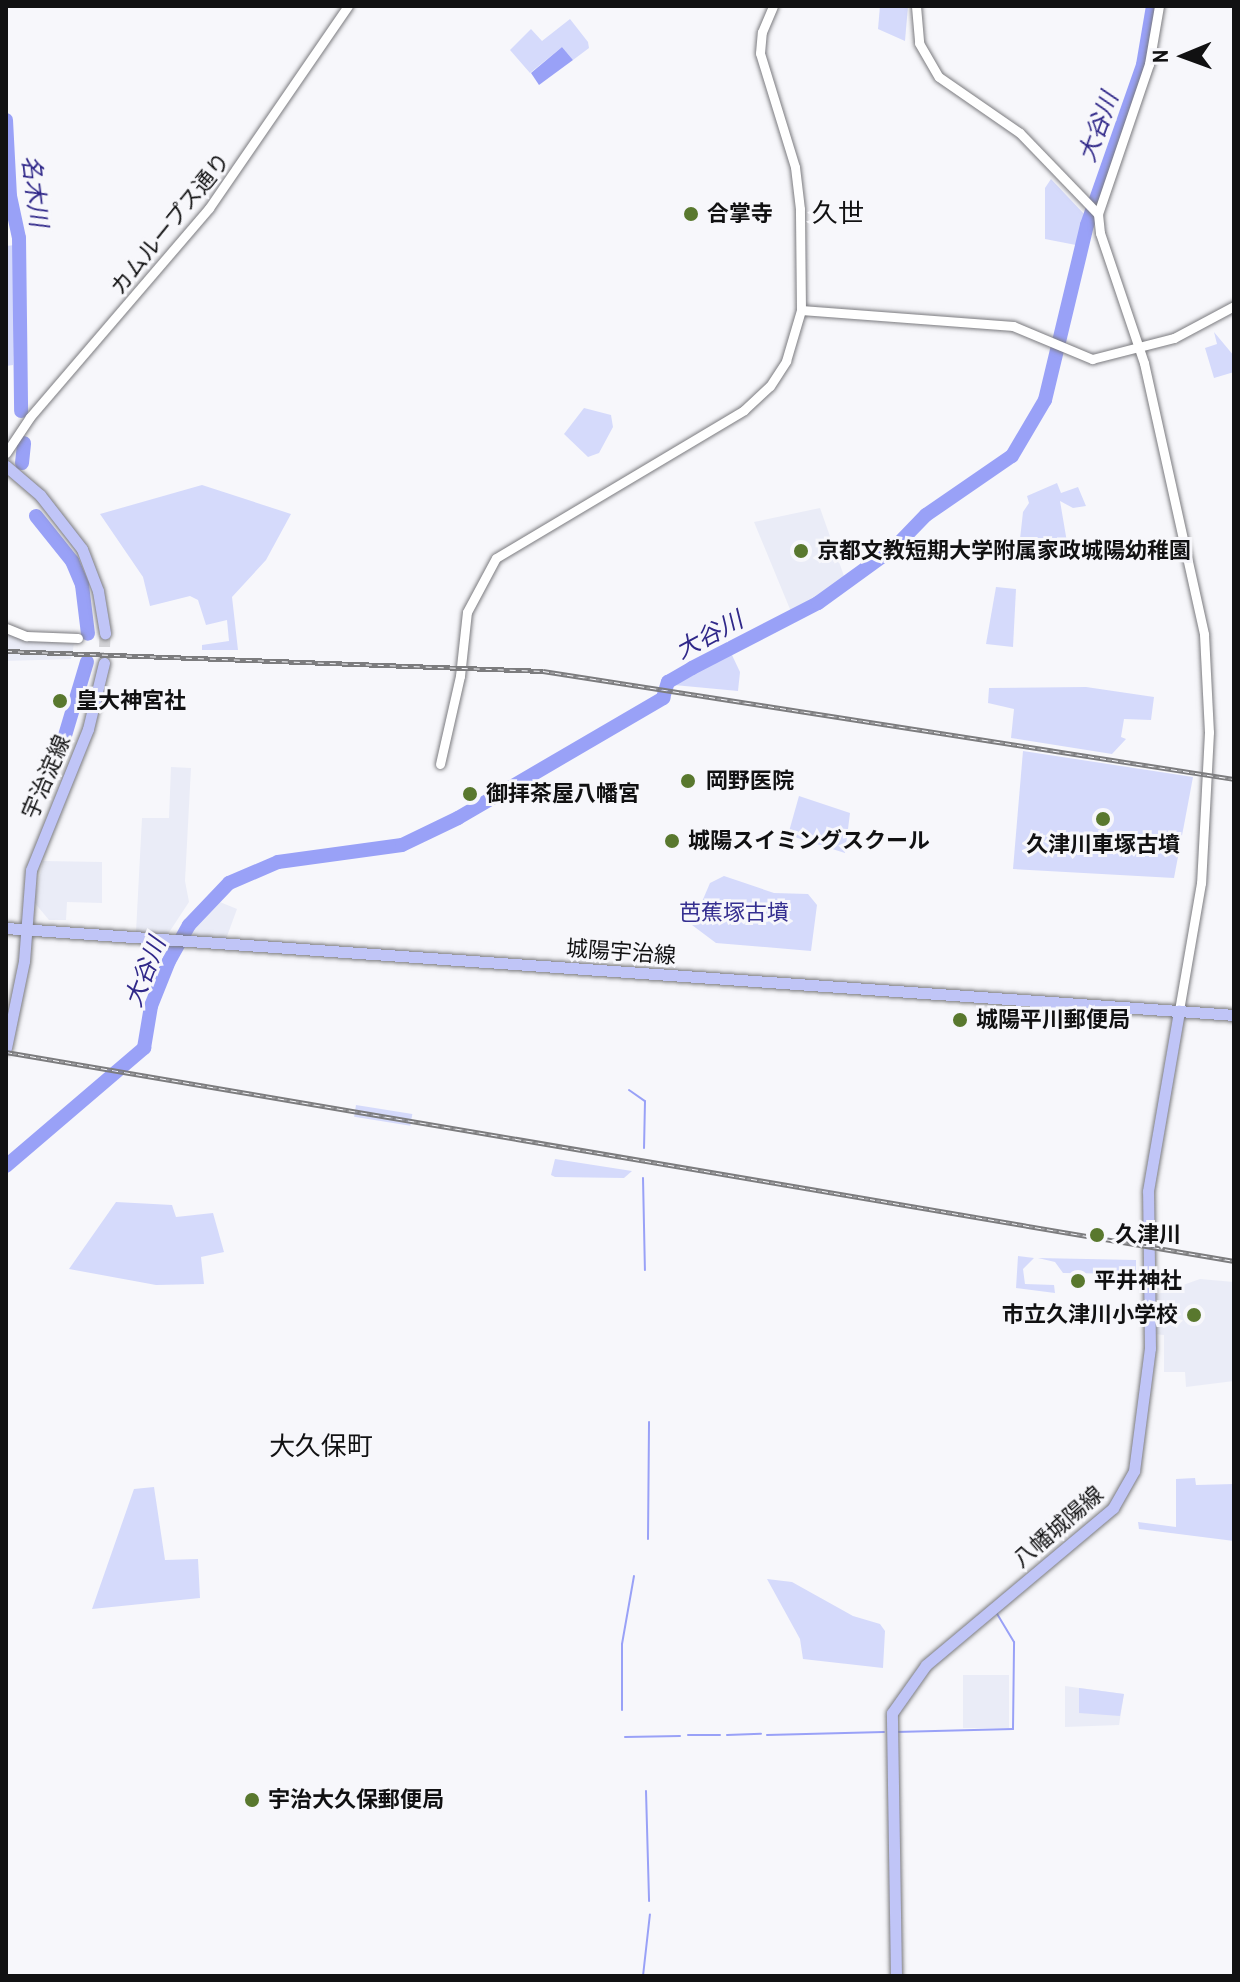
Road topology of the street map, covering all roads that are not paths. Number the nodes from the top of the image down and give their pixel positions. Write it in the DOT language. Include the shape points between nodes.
graph roads {
  1 [pos="348,6"];
  2 [pos="773,6"];
  3 [pos="916,6"];
  4 [pos="1159,6"];
  5 [pos="1093,210"];
  6 [pos="1234,306"];
  7 [pos="801,310"];
  8 [pos="1138,349"];
  9 [pos="6,453"];
  10 [pos="6,466"];
  11 [pos="6,628"];
  12 [pos="105,633"];
  13 [pos="78,638"];
  14 [pos="104,663"];
  15 [pos="440,764"];
  16 [pos="6,928"];
  17 [pos="24,929"];
  18 [pos="1179,1011"];
  19 [pos="1234,1015"];
  20 [pos="6,1048"];
  21 [pos="896,1976"];
  1 -- 9 [label="street, カムループス通り" via="209,208 30,417"];
  2 -- 7 [label="street" via="760,53 799,184"];
  3 -- 5 [label="street" via="919,43 939,77 1020,133"];
  4 -- 5 [label="street" via="1149,64"];
  5 -- 8 [label="street"];
  6 -- 8 [label="street" via="1183,334"];
  7 -- 8 [label="street" via="1013,326 1092,359"];
  7 -- 15 [label="street" via="784,365 758,399 493,562 467,612"];
  8 -- 18 [label="street" via="1204,634 1208,694 1201,883"];
  10 -- 12 [label="main road" via="40,495 82,549 98,591"];
  11 -- 13 [label="street" via="26,636"];
  14 -- 17 [label="main road, 宇治淀線" via="88,729 31,870"];
  16 -- 17 [label="main road, 城陽宇治線"];
  17 -- 18 [label="main road, 城陽宇治線"];
  17 -- 20 [label="main road, 宇治淀線" via="24,961"];
  18 -- 19 [label="main road, 城陽宇治線"];
  18 -- 21 [label="main road, 八幡城陽線" via="1148,1191 1150,1348 1134,1471 1125,1495 1113,1508 926,1665 892,1713"];
}
